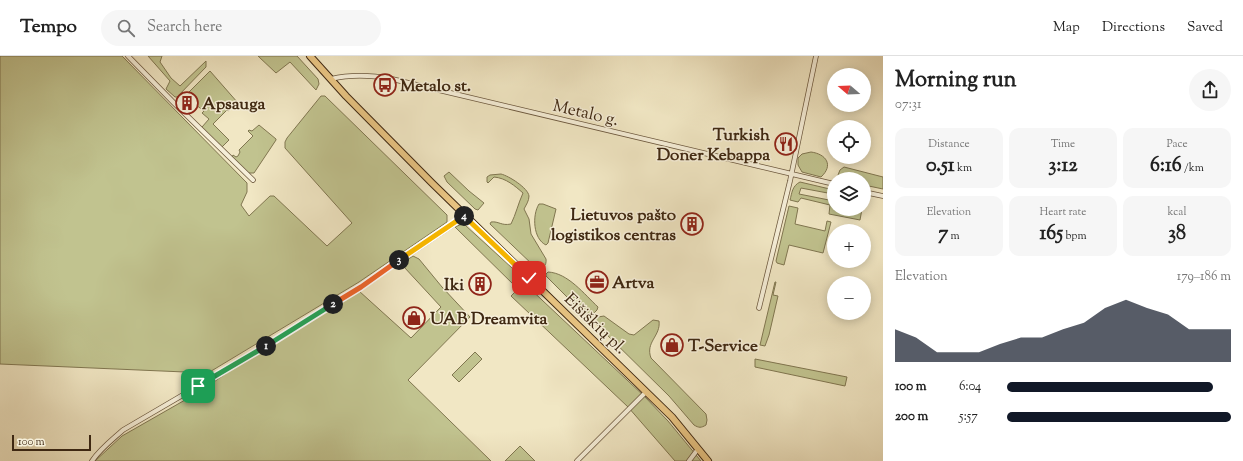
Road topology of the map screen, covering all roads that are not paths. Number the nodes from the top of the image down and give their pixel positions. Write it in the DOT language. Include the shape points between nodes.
graph roads {
  1 [pos="128,56"];
  2 [pos="310,56"];
  3 [pos="816,56"];
  4 [pos="331,79"];
  5 [pos="791,175"];
  6 [pos="253,180"];
  7 [pos="827,183"];
  8 [pos="871,193"];
  9 [pos="883,196"];
  10 [pos="464,215"];
  11 [pos="759,308"];
  12 [pos="646,392"];
  13 [pos="698,449"];
  14 [pos="92,461"];
  15 [pos="577,461"];
  16 [pos="689,461"];
  17 [pos="708,461"];
  1 -- 6 [label="street"];
  2 -- 4 [label="main road, Eišiškių pl."];
  3 -- 5 [label="street"];
  4 -- 5 [label="street, Metalo g." via="365,75 392,80"];
  4 -- 10 [label="main road, Eišiškių pl."];
  5 -- 7 [label="street, Metalo g."];
  5 -- 11 [label="street"];
  8 -- 9 [label="street"];
  10 -- 12 [label="main road, Eišiškių pl."];
  10 -- 14 [label="street" via="361,287 123,430"];
  12 -- 13 [label="main road, Eišiškių pl." via="672,417"];
  12 -- 15 [label="street"];
  13 -- 16 [label="street"];
  13 -- 17 [label="main road, Eišiškių pl."];
}
